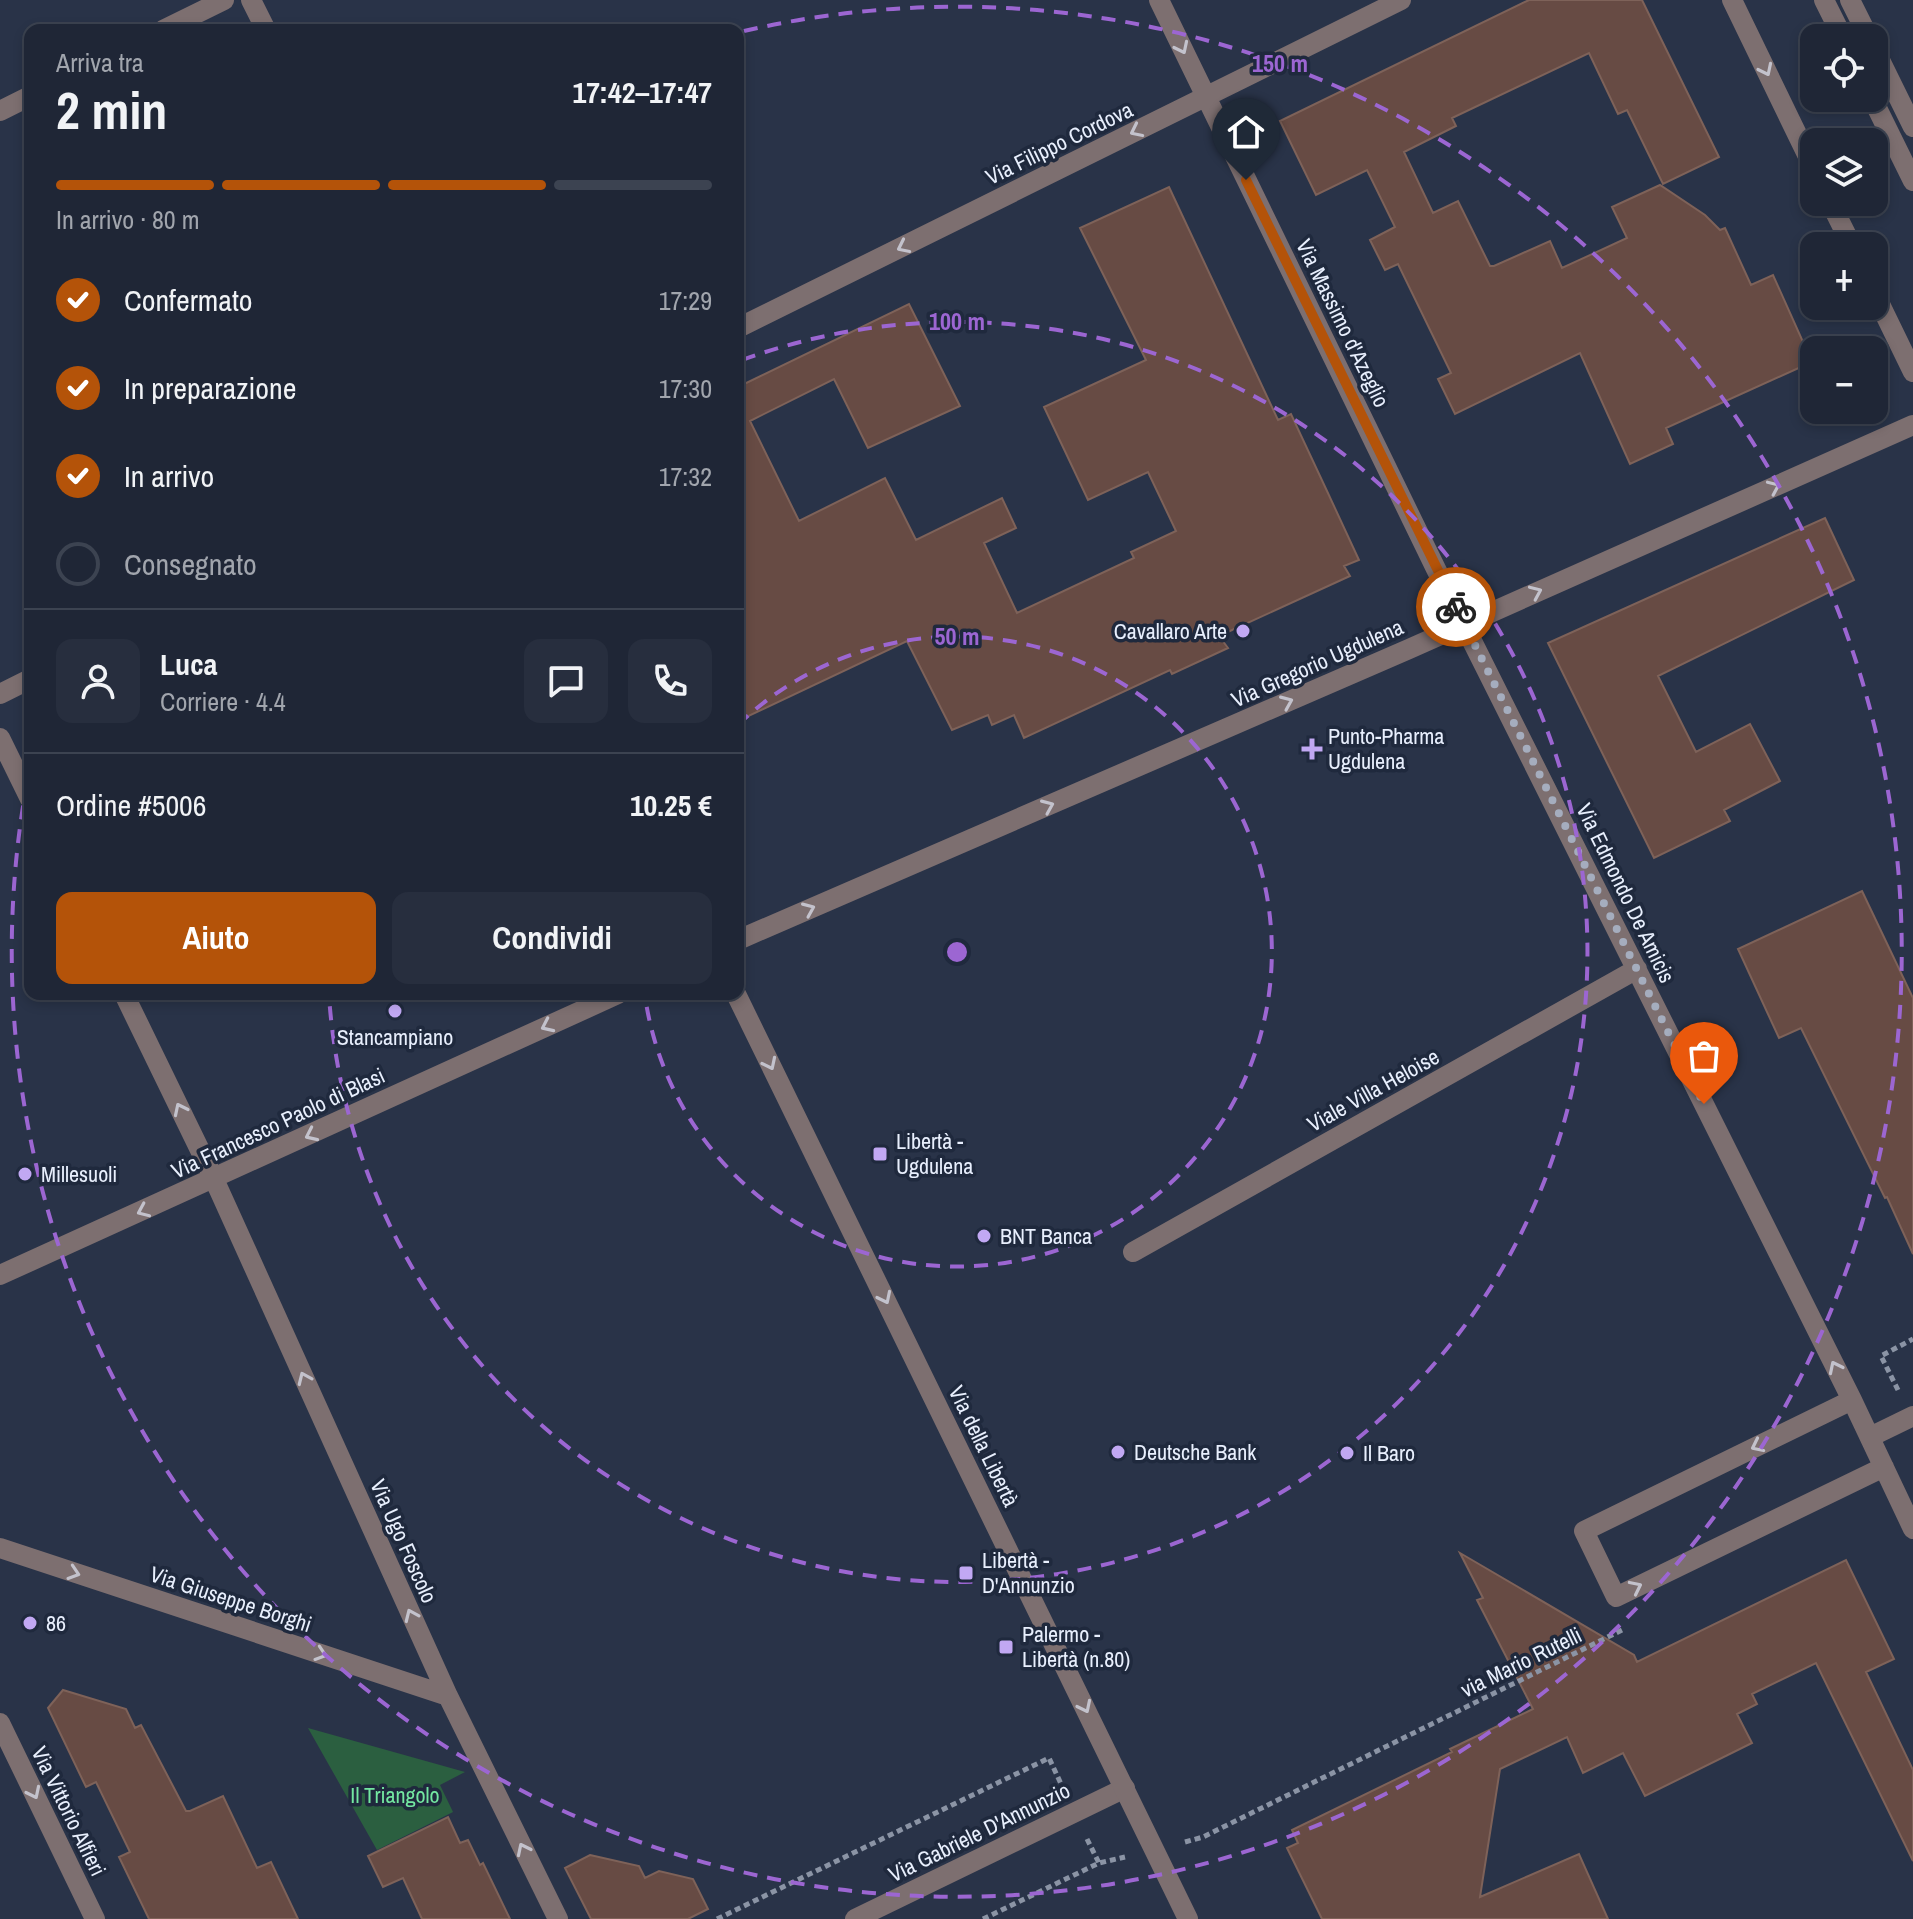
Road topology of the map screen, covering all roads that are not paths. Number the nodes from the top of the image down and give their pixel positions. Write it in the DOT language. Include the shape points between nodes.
graph roads {
  1 [pos="224,0"];
  2 [pos="251,0"];
  3 [pos="1159,0"];
  4 [pos="1401,0"];
  5 [pos="1732,0"];
  6 [pos="1824,0"];
  7 [pos="1850,0"];
  8 [pos="175,24"];
  9 [pos="263,24"];
  10 [pos="1836,24"];
  11 [pos="1862,24"];
  12 [pos="1888,76"];
  13 [pos="1206,97"];
  14 [pos="24,99"];
  15 [pos="0,111"];
  16 [pos="1879,112"];
  17 [pos="1913,127"];
  18 [pos="1800,140"];
  19 [pos="1913,181"];
  20 [pos="1888,320"];
  21 [pos="744,325"];
  22 [pos="1913,372"];
  23 [pos="1913,425"];
  24 [pos="1465,624"];
  25 [pos="24,682"];
  26 [pos="0,694"];
  27 [pos="0,738"];
  28 [pos="24,787"];
  29 [pos="744,937"];
  30 [pos="1637,969"];
  31 [pos="127,1000"];
  32 [pos="605,1000"];
  33 [pos="739,1000"];
  34 [pos="214,1179"];
  35 [pos="1133,1252"];
  36 [pos="0,1275"];
  37 [pos="1852,1400"];
  38 [pos="1913,1416"];
  39 [pos="1870,1437"];
  40 [pos="1884,1467"];
  41 [pos="1913,1529"];
  42 [pos="0,1548"];
  43 [pos="448,1696"];
  44 [pos="0,1723"];
  45 [pos="1125,1788"];
  46 [pos="95,1919"];
  47 [pos="558,1919"];
  48 [pos="855,1919"];
  49 [pos="1188,1919"];
  1 -- 8 [label="street"];
  2 -- 9 [label="street"];
  3 -- 13 [label="street, Via Massimo d'Azeglio, one-way"];
  4 -- 13 [label="street, Via Filippo Cordova"];
  5 -- 18 [label="street, one-way"];
  6 -- 10 [label="street"];
  7 -- 11 [label="street"];
  12 -- 17 [label="street"];
  13 -- 21 [label="street, Via Filippo Cordova, one-way"];
  13 -- 24 [label="street, Via Massimo d'Azeglio"];
  14 -- 15 [label="street"];
  16 -- 19 [label="street"];
  20 -- 22 [label="street"];
  24 -- 23 [label="street, Via Gregorio Ugdulena, one-way"];
  29 -- 24 [label="street, Via Gregorio Ugdulena, one-way"];
  24 -- 30 [label="street, Via Edmondo De Amicis"];
  25 -- 26 [label="street"];
  27 -- 28 [label="street"];
  30 -- 35 [label="street, Viale Villa Heloise"];
  37 -- 30 [label="street, Via Edmondo De Amicis, one-way"];
  34 -- 31 [label="street, Via Ugo Foscolo, one-way"];
  32 -- 34 [label="street, Via Francesco Paolo di Blasi, one-way"];
  33 -- 45 [label="street, Via della Libertà, one-way"];
  34 -- 36 [label="street, Via Francesco Paolo di Blasi, one-way"];
  43 -- 34 [label="street, Via Ugo Foscolo, one-way"];
  37 -- 39 [label="street, Via Edmondo De Amicis"];
  37 -- 40 [label="street, one-way" via="1584,1531 1609,1584 1616,1597"];
  38 -- 39 [label="street"];
  39 -- 40 [label="street, Via Edmondo De Amicis"];
  40 -- 41 [label="street, Via Edmondo De Amicis"];
  42 -- 43 [label="street, Via Giuseppe Borghi, one-way"];
  47 -- 43 [label="street, Via Ugo Foscolo, one-way"];
  44 -- 46 [label="street, Via Vittorio Alfieri, one-way"];
  45 -- 48 [label="street, Via Gabriele D'Annunzio"];
  45 -- 49 [label="street, Via della Libertà"];
}
